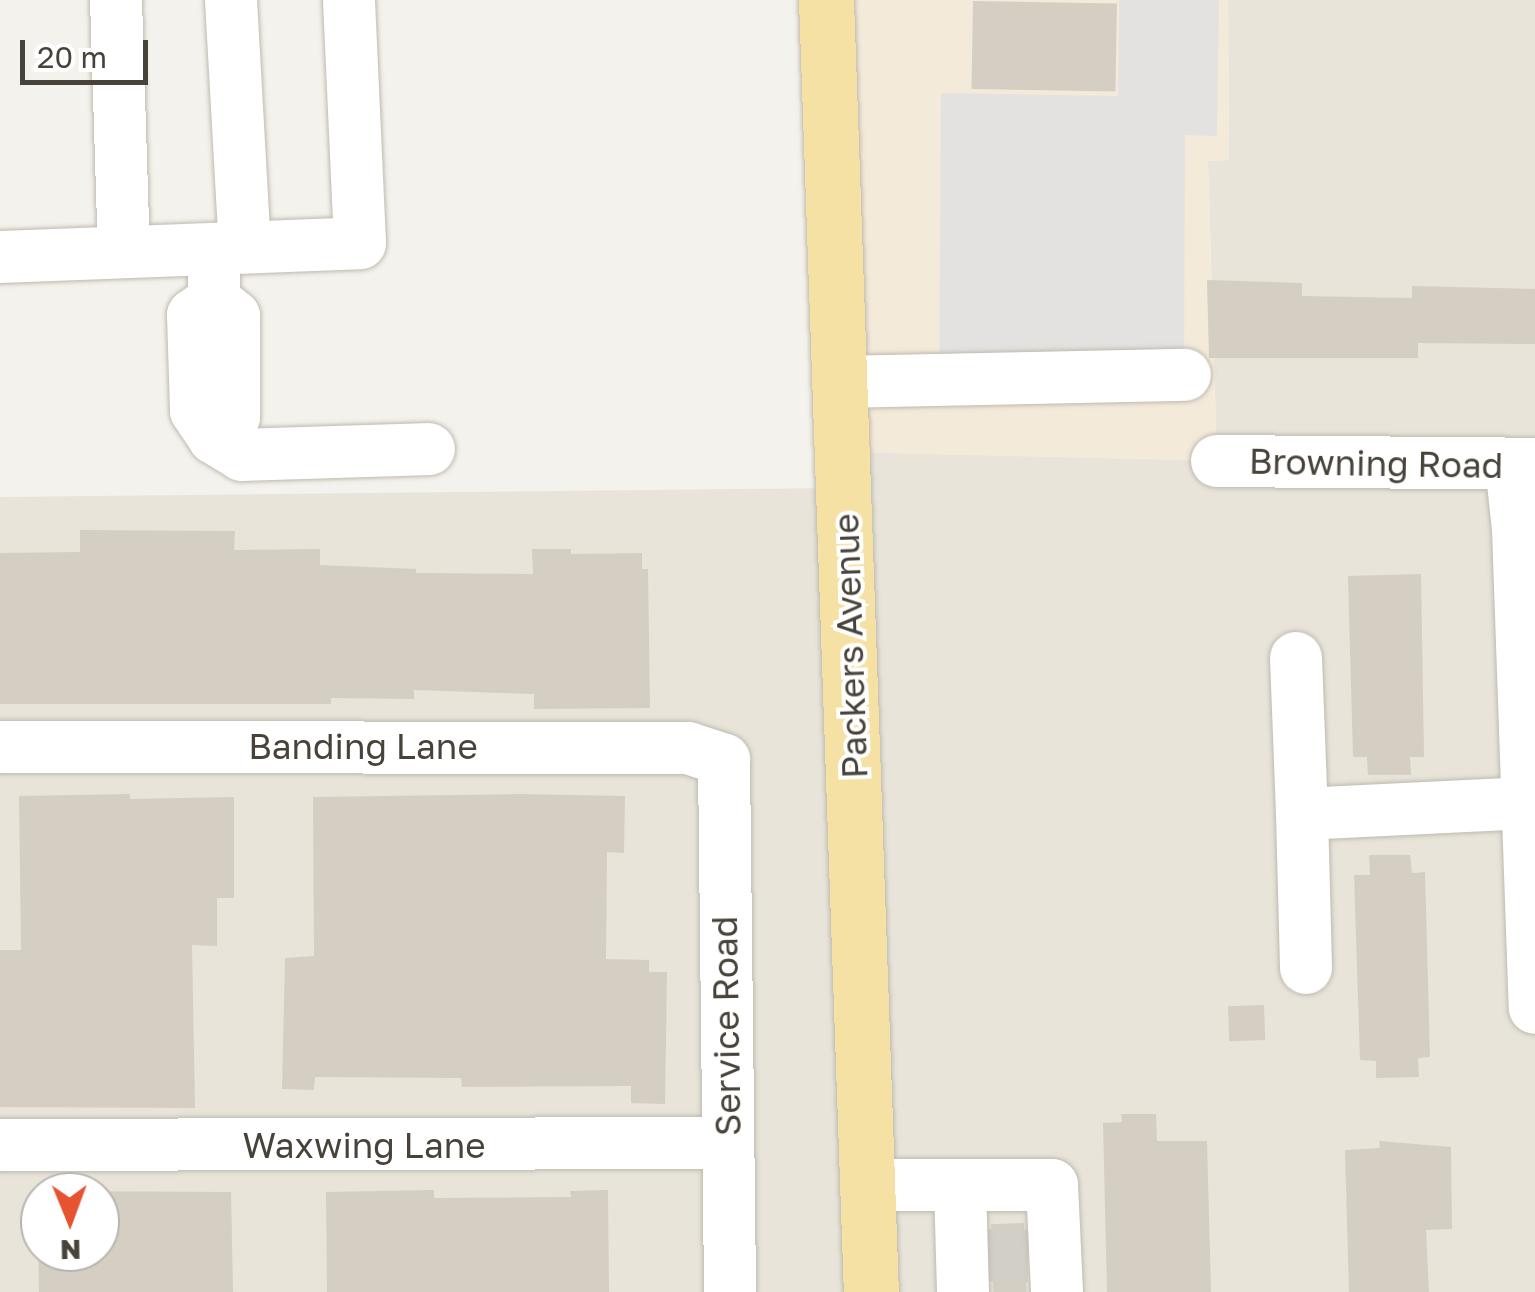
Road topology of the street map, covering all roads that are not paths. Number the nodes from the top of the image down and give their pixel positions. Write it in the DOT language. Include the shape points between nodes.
graph roads {
  1 [pos="116,0"];
  2 [pos="231,0"];
  3 [pos="349,0"];
  4 [pos="826,0"];
  5 [pos="229,248"];
  6 [pos="124,250"];
  7 [pos="0,256"];
  8 [pos="1186,375"];
  9 [pos="841,382"];
  10 [pos="428,450"];
  11 [pos="1217,461"];
  12 [pos="1523,464"];
  13 [pos="1296,658"];
  14 [pos="0,747"];
  15 [pos="724,760"];
  16 [pos="1528,803"];
  17 [pos="1302,814"];
  18 [pos="1306,968"];
  19 [pos="1535,1008"];
  20 [pos="727,1142"];
  21 [pos="0,1145"];
  22 [pos="960,1185"];
  23 [pos="869,1186"];
  24 [pos="1007,1268"];
  25 [pos="730,1292"];
  26 [pos="871,1292"];
  1 -- 6 [label="street"];
  2 -- 5 [label="street"];
  3 -- 5 [label="street" via="360,243"];
  4 -- 9 [label="main road, Packers Avenue"];
  5 -- 6 [label="street"];
  5 -- 10 [label="street" via="214,300 194,315 196,411 214,438 242,455"];
  6 -- 7 [label="street"];
  8 -- 9 [label="street"];
  9 -- 23 [label="main road, Packers Avenue"];
  11 -- 12 [label="street, Browning Road"];
  12 -- 16 [label="street" via="1518,529"];
  13 -- 17 [label="street"];
  14 -- 15 [label="street, Banding Lane" via="688,748"];
  15 -- 20 [label="street, Service Road"];
  16 -- 17 [label="street"];
  16 -- 19 [label="street"];
  17 -- 18 [label="street"];
  20 -- 21 [label="street, Waxwing Lane"];
  20 -- 25 [label="street, Service Road"];
  22 -- 23 [label="street"];
  22 -- 24 [label="street"];
  22 -- 24 [label="street" via="1052,1185"];
  23 -- 26 [label="main road, Packers Avenue"];
}
